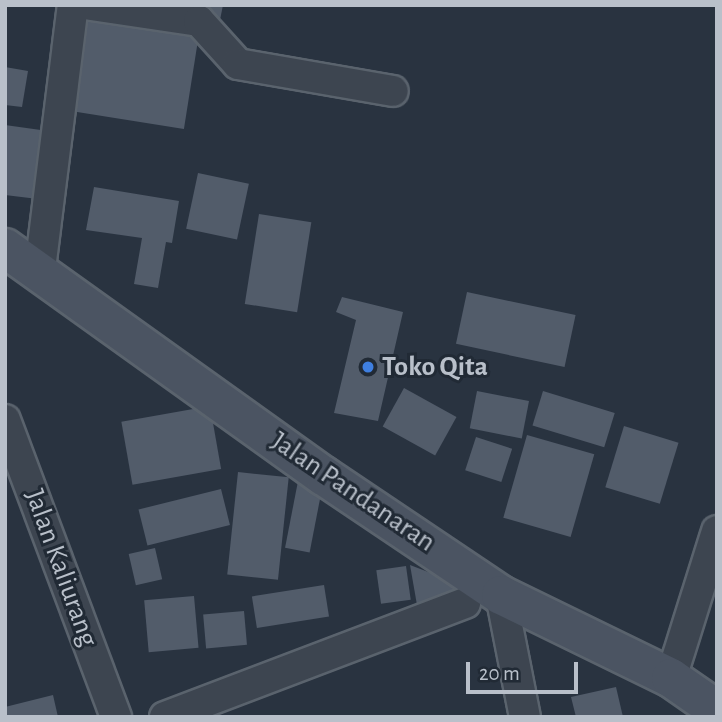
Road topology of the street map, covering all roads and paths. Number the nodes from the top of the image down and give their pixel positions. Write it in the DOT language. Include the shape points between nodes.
graph roads {
  1 [pos="73,5"];
  2 [pos="91,5"];
  3 [pos="393,91"];
  4 [pos="5,248"];
  5 [pos="40,270"];
  6 [pos="5,420"];
  7 [pos="717,531"];
  8 [pos="501,595"];
  9 [pos="465,603"];
  10 [pos="671,678"];
  11 [pos="717,710"];
  12 [pos="116,717"];
  13 [pos="165,717"];
  14 [pos="525,717"];
  1 -- 5 [label="street"];
  2 -- 3 [label="street" via="199,22 238,64"];
  4 -- 5 [label="main road, Jalan Pandanaran"];
  5 -- 8 [label="main road, Jalan Pandanaran" via="324,476"];
  6 -- 12 [label="street, Jalan Kaliurang"];
  7 -- 10 [label="street"];
  8 -- 10 [label="main road, Jalan Pandanaran"];
  8 -- 14 [label="street"];
  9 -- 13 [label="street"];
  10 -- 11 [label="main road, Jalan Pandanaran"];
}
